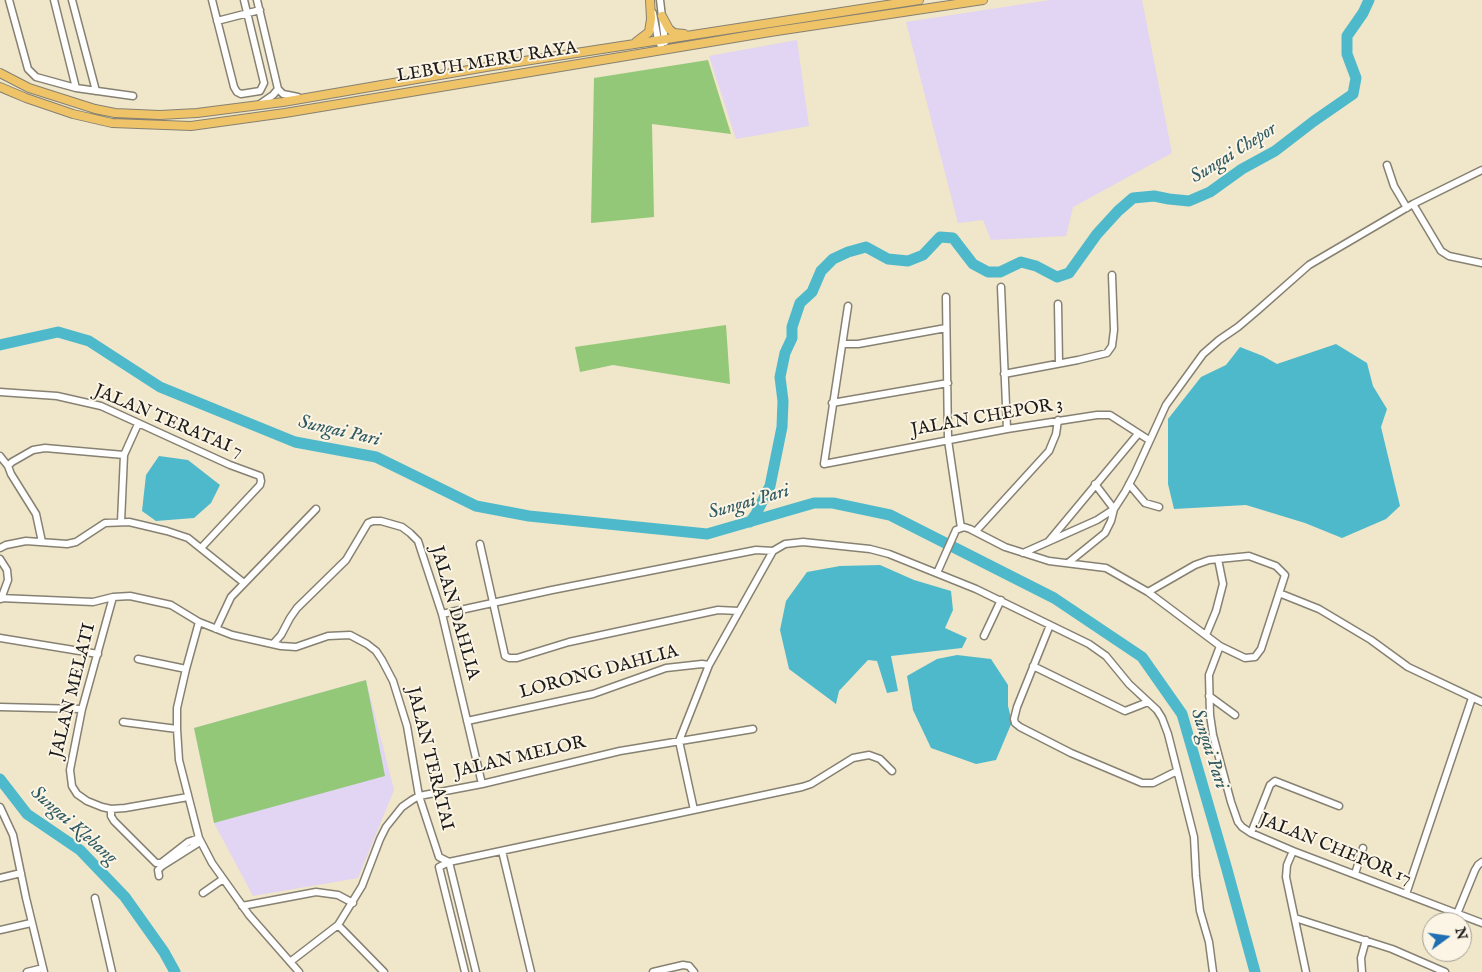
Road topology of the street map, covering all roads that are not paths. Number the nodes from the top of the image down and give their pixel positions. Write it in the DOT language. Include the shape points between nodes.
graph roads {
  1 [pos="9,0"];
  2 [pos="54,0"];
  3 [pos="72,0"];
  4 [pos="212,0"];
  5 [pos="244,0"];
  6 [pos="257,0"];
  7 [pos="651,0"];
  8 [pos="660,0"];
  9 [pos="920,0"];
  10 [pos="979,0"];
  11 [pos="260,10"];
  12 [pos="248,14"];
  13 [pos="662,16"];
  14 [pos="217,22"];
  15 [pos="699,34"];
  16 [pos="662,40"];
  17 [pos="632,44"];
  18 [pos="663,50"];
  19 [pos="0,73"];
  20 [pos="0,87"];
  21 [pos="76,88"];
  22 [pos="278,88"];
  23 [pos="96,91"];
  24 [pos="133,96"];
  25 [pos="303,98"];
  26 [pos="256,105"];
  27 [pos="1387,165"];
  28 [pos="1482,170"];
  29 [pos="1414,204"];
  30 [pos="1407,208"];
  31 [pos="1482,263"];
  32 [pos="1112,275"];
  33 [pos="1001,287"];
  34 [pos="946,297"];
  35 [pos="1058,304"];
  36 [pos="848,306"];
  37 [pos="946,328"];
  38 [pos="843,344"];
  39 [pos="1059,363"];
  40 [pos="1004,374"];
  41 [pos="948,383"];
  42 [pos="0,392"];
  43 [pos="832,404"];
  44 [pos="1058,420"];
  45 [pos="138,424"];
  46 [pos="1006,429"];
  47 [pos="1138,434"];
  48 [pos="948,440"];
  49 [pos="1149,440"];
  50 [pos="0,456"];
  51 [pos="124,456"];
  52 [pos="8,466"];
  53 [pos="1095,484"];
  54 [pos="1130,484"];
  55 [pos="1159,507"];
  56 [pos="1114,508"];
  57 [pos="316,509"];
  58 [pos="121,522"];
  59 [pos="961,528"];
  60 [pos="976,531"];
  61 [pos="1049,541"];
  62 [pos="42,542"];
  63 [pos="480,544"];
  64 [pos="0,548"];
  65 [pos="201,548"];
  66 [pos="772,551"];
  67 [pos="1023,553"];
  68 [pos="0,559"];
  69 [pos="1218,559"];
  70 [pos="1068,563"];
  71 [pos="937,573"];
  72 [pos="244,584"];
  73 [pos="1148,592"];
  74 [pos="1279,593"];
  75 [pos="113,597"];
  76 [pos="1,598"];
  77 [pos="1001,600"];
  78 [pos="493,604"];
  79 [pos="739,611"];
  80 [pos="442,614"];
  81 [pos="199,622"];
  82 [pos="1050,625"];
  83 [pos="216,629"];
  84 [pos="1206,635"];
  85 [pos="984,636"];
  86 [pos="0,638"];
  87 [pos="272,644"];
  88 [pos="1220,646"];
  89 [pos="98,654"];
  90 [pos="138,659"];
  91 [pos="710,665"];
  92 [pos="1033,666"];
  93 [pos="186,668"];
  94 [pos="1209,696"];
  95 [pos="1472,698"];
  96 [pos="1148,702"];
  97 [pos="1482,702"];
  98 [pos="0,707"];
  99 [pos="82,709"];
  100 [pos="1235,715"];
  101 [pos="468,721"];
  102 [pos="123,722"];
  103 [pos="177,729"];
  104 [pos="753,729"];
  105 [pos="678,741"];
  106 [pos="892,771"];
  107 [pos="1177,771"];
  108 [pos="482,784"];
  109 [pos="420,796"];
  110 [pos="188,798"];
  111 [pos="1339,806"];
  112 [pos="0,807"];
  113 [pos="111,809"];
  114 [pos="694,810"];
  115 [pos="1251,833"];
  116 [pos="199,840"];
  117 [pos="1363,848"];
  118 [pos="502,850"];
  119 [pos="1293,851"];
  120 [pos="449,862"];
  121 [pos="1482,862"];
  122 [pos="21,873"];
  123 [pos="1355,874"];
  124 [pos="159,876"];
  125 [pos="0,878"];
  126 [pos="223,879"];
  127 [pos="203,893"];
  128 [pos="1406,894"];
  129 [pos="95,898"];
  130 [pos="352,902"];
  131 [pos="242,906"];
  132 [pos="1452,912"];
  133 [pos="1458,912"];
  134 [pos="1295,918"];
  135 [pos="31,923"];
  136 [pos="338,925"];
  137 [pos="0,930"];
  138 [pos="1366,940"];
  139 [pos="290,962"];
  140 [pos="43,970"];
  141 [pos="27,972"];
  142 [pos="112,972"];
  143 [pos="299,972"];
  144 [pos="384,972"];
  145 [pos="465,972"];
  146 [pos="476,972"];
  147 [pos="531,972"];
  148 [pos="653,972"];
  149 [pos="694,972"];
  150 [pos="1213,972"];
  151 [pos="1306,972"];
  152 [pos="1362,972"];
  153 [pos="1446,972"];
  1 -- 21 [label="street" via="28,69 36,77"];
  2 -- 21 [label="street"];
  3 -- 23 [label="street"];
  4 -- 14 [label="street"];
  5 -- 12 [label="street"];
  6 -- 11 [label="street"];
  7 -- 16 [label="street"];
  7 -- 17 [label="main road" via="649,32"];
  8 -- 13 [label="street"];
  9 -- 15 [label="main road, LEBUH MERU RAYA"];
  10 -- 18 [label="main road, LEBUH MERU RAYA"];
  11 -- 12 [label="street"];
  11 -- 22 [label="street"];
  12 -- 14 [label="street"];
  12 -- 14 [label="street" via="264,80 258,92 236,92"];
  13 -- 15 [label="main road" via="674,33"];
  13 -- 16 [label="street"];
  15 -- 16 [label="main road, LEBUH MERU RAYA"];
  16 -- 17 [label="main road, LEBUH MERU RAYA"];
  16 -- 18 [label="street"];
  17 -- 25 [label="main road, LEBUH MERU RAYA"];
  18 -- 20 [label="main road, LEBUH MERU RAYA" via="191,126 112,123 54,108"];
  19 -- 26 [label="main road, LEBUH MERU RAYA" via="29,88 115,113 197,114"];
  21 -- 23 [label="street"];
  22 -- 25 [label="street" via="283,94"];
  22 -- 26 [label="street" via="274,95"];
  23 -- 24 [label="street"];
  25 -- 26 [label="main road, LEBUH MERU RAYA"];
  27 -- 30 [label="street" via="1394,186"];
  28 -- 29 [label="street"];
  29 -- 30 [label="street"];
  29 -- 31 [label="street" via="1441,251 1449,256"];
  30 -- 49 [label="street" via="1308,264 1238,327 1218,340 1203,354 1166,405"];
  32 -- 39 [label="street" via="1112,346 1107,353"];
  33 -- 40 [label="street"];
  34 -- 37 [label="street"];
  35 -- 39 [label="street"];
  36 -- 38 [label="street"];
  37 -- 38 [label="street"];
  37 -- 41 [label="street"];
  38 -- 43 [label="street"];
  39 -- 40 [label="street"];
  40 -- 46 [label="street"];
  41 -- 43 [label="street"];
  41 -- 48 [label="street"];
  42 -- 45 [label="street, JALAN TERATAI 7" via="57,396 101,406"];
  43 -- 48 [label="street, JALAN CHEPOR 3" via="824,464"];
  44 -- 46 [label="street, JALAN CHEPOR 3"];
  44 -- 47 [label="street, JALAN CHEPOR 3" via="1106,414"];
  44 -- 60 [label="street" via="1049,451"];
  45 -- 51 [label="street"];
  45 -- 65 [label="street, JALAN TERATAI 7" via="261,479 260,484"];
  46 -- 48 [label="street, JALAN CHEPOR 3"];
  47 -- 49 [label="street, JALAN CHEPOR 3"];
  47 -- 53 [label="street"];
  48 -- 59 [label="street"];
  49 -- 54 [label="street"];
  50 -- 52 [label="street"];
  51 -- 52 [label="street" via="45,448 20,456"];
  51 -- 58 [label="street"];
  52 -- 62 [label="street" via="36,514"];
  53 -- 56 [label="street"];
  53 -- 61 [label="street"];
  54 -- 55 [label="street" via="1145,502"];
  54 -- 56 [label="street"];
  56 -- 61 [label="street" via="1097,520"];
  56 -- 70 [label="street" via="1105,533"];
  57 -- 72 [label="street"];
  58 -- 62 [label="street" via="105,523 76,542"];
  58 -- 65 [label="street" via="167,531 188,538"];
  59 -- 60 [label="street"];
  59 -- 71 [label="street" via="956,530"];
  60 -- 67 [label="street"];
  61 -- 67 [label="street"];
  62 -- 64 [label="street" via="20,542"];
  63 -- 78 [label="street"];
  65 -- 72 [label="street"];
  66 -- 71 [label="street" via="795,542 870,549"];
  66 -- 78 [label="street" via="756,550"];
  66 -- 79 [label="street"];
  67 -- 70 [label="street"];
  68 -- 76 [label="street" via="7,570 8,580"];
  69 -- 73 [label="street" via="1195,565"];
  69 -- 74 [label="street" via="1249,556 1276,566 1285,575"];
  69 -- 84 [label="street" via="1223,584"];
  70 -- 73 [label="street" via="1106,568"];
  71 -- 77 [label="street"];
  72 -- 83 [label="street" via="230,597"];
  73 -- 84 [label="street"];
  74 -- 88 [label="street" via="1261,649 1255,657 1245,658"];
  74 -- 95 [label="street" via="1320,609 1408,667"];
  75 -- 76 [label="street, JALAN TERATAI" via="93,602"];
  75 -- 81 [label="street, JALAN TERATAI" via="151,599 170,605"];
  75 -- 89 [label="street, JALAN MELATI"];
  77 -- 82 [label="street"];
  77 -- 85 [label="street"];
  78 -- 79 [label="street" via="505,656 509,658 718,610"];
  78 -- 80 [label="street"];
  79 -- 91 [label="street"];
  80 -- 87 [label="street, JALAN DAHLIA" via="418,542 402,527 373,521 346,560 297,608 282,635"];
  80 -- 101 [label="street, JALAN DAHLIA"];
  81 -- 83 [label="street, JALAN TERATAI"];
  81 -- 93 [label="street"];
  82 -- 92 [label="street"];
  82 -- 96 [label="street" via="1099,650"];
  83 -- 87 [label="street, JALAN TERATAI"];
  84 -- 88 [label="street"];
  86 -- 89 [label="street"];
  87 -- 109 [label="street, JALAN TERATAI" via="296,647 328,636 350,635 376,651 394,682"];
  88 -- 94 [label="street, JALAN CHEPOR 17" via="1210,671"];
  89 -- 99 [label="street, JALAN MELATI"];
  90 -- 93 [label="street"];
  91 -- 101 [label="street, LORONG DAHLIA" via="666,668 594,694"];
  91 -- 105 [label="street"];
  92 -- 96 [label="street" via="1125,710"];
  92 -- 107 [label="street" via="1014,719 1020,728 1142,784 1153,783"];
  93 -- 103 [label="street"];
  94 -- 100 [label="street"];
  94 -- 115 [label="street, JALAN CHEPOR 17" via="1213,735 1231,802 1238,822"];
  95 -- 97 [label="street"];
  95 -- 128 [label="street"];
  96 -- 107 [label="street" via="1162,718"];
  98 -- 99 [label="street"];
  99 -- 113 [label="street, JALAN MELATI" via="70,770 72,786 87,801"];
  101 -- 108 [label="street, JALAN DAHLIA"];
  102 -- 103 [label="street"];
  103 -- 110 [label="street" via="179,760"];
  104 -- 105 [label="street, JALAN MELOR"];
  105 -- 108 [label="street, JALAN MELOR" via="620,751"];
  105 -- 114 [label="street"];
  106 -- 114 [label="street" via="869,755 854,758 802,787"];
  107 -- 150 [label="street" via="1194,837 1200,911"];
  108 -- 109 [label="street, JALAN MELOR"];
  109 -- 120 [label="street, JALAN TERATAI" via="439,857"];
  109 -- 130 [label="street, JALAN MELOR" via="402,807 386,827 362,886"];
  110 -- 113 [label="street, JALAN MELATI"];
  110 -- 116 [label="street"];
  111 -- 115 [label="street" via="1277,781 1270,785"];
  112 -- 122 [label="street" via="14,835"];
  113 -- 116 [label="street" via="114,821 156,863 188,842"];
  114 -- 118 [label="street"];
  115 -- 119 [label="street, JALAN CHEPOR 17"];
  116 -- 124 [label="street" via="162,866 158,870"];
  116 -- 126 [label="street"];
  117 -- 123 [label="street"];
  118 -- 120 [label="street"];
  118 -- 147 [label="street"];
  119 -- 123 [label="street, JALAN CHEPOR 17"];
  119 -- 134 [label="street" via="1286,877"];
  120 -- 145 [label="street" via="439,867"];
  120 -- 146 [label="street"];
  121 -- 133 [label="street" via="1475,870"];
  122 -- 125 [label="street"];
  122 -- 135 [label="street"];
  123 -- 128 [label="street, JALAN CHEPOR 17"];
  126 -- 127 [label="street"];
  126 -- 131 [label="street"];
  128 -- 132 [label="street, JALAN CHEPOR 17"];
  129 -- 142 [label="street"];
  130 -- 131 [label="street" via="338,895 316,892"];
  130 -- 136 [label="street, JALAN MELOR"];
  131 -- 139 [label="street"];
  134 -- 138 [label="street"];
  134 -- 151 [label="street"];
  135 -- 137 [label="street"];
  135 -- 140 [label="street"];
  136 -- 139 [label="street, JALAN MELOR"];
  136 -- 144 [label="street"];
  138 -- 152 [label="street" via="1361,958"];
  138 -- 153 [label="street"];
  139 -- 143 [label="street"];
  140 -- 141 [label="street"];
  148 -- 149 [label="street" via="683,965"];
}
